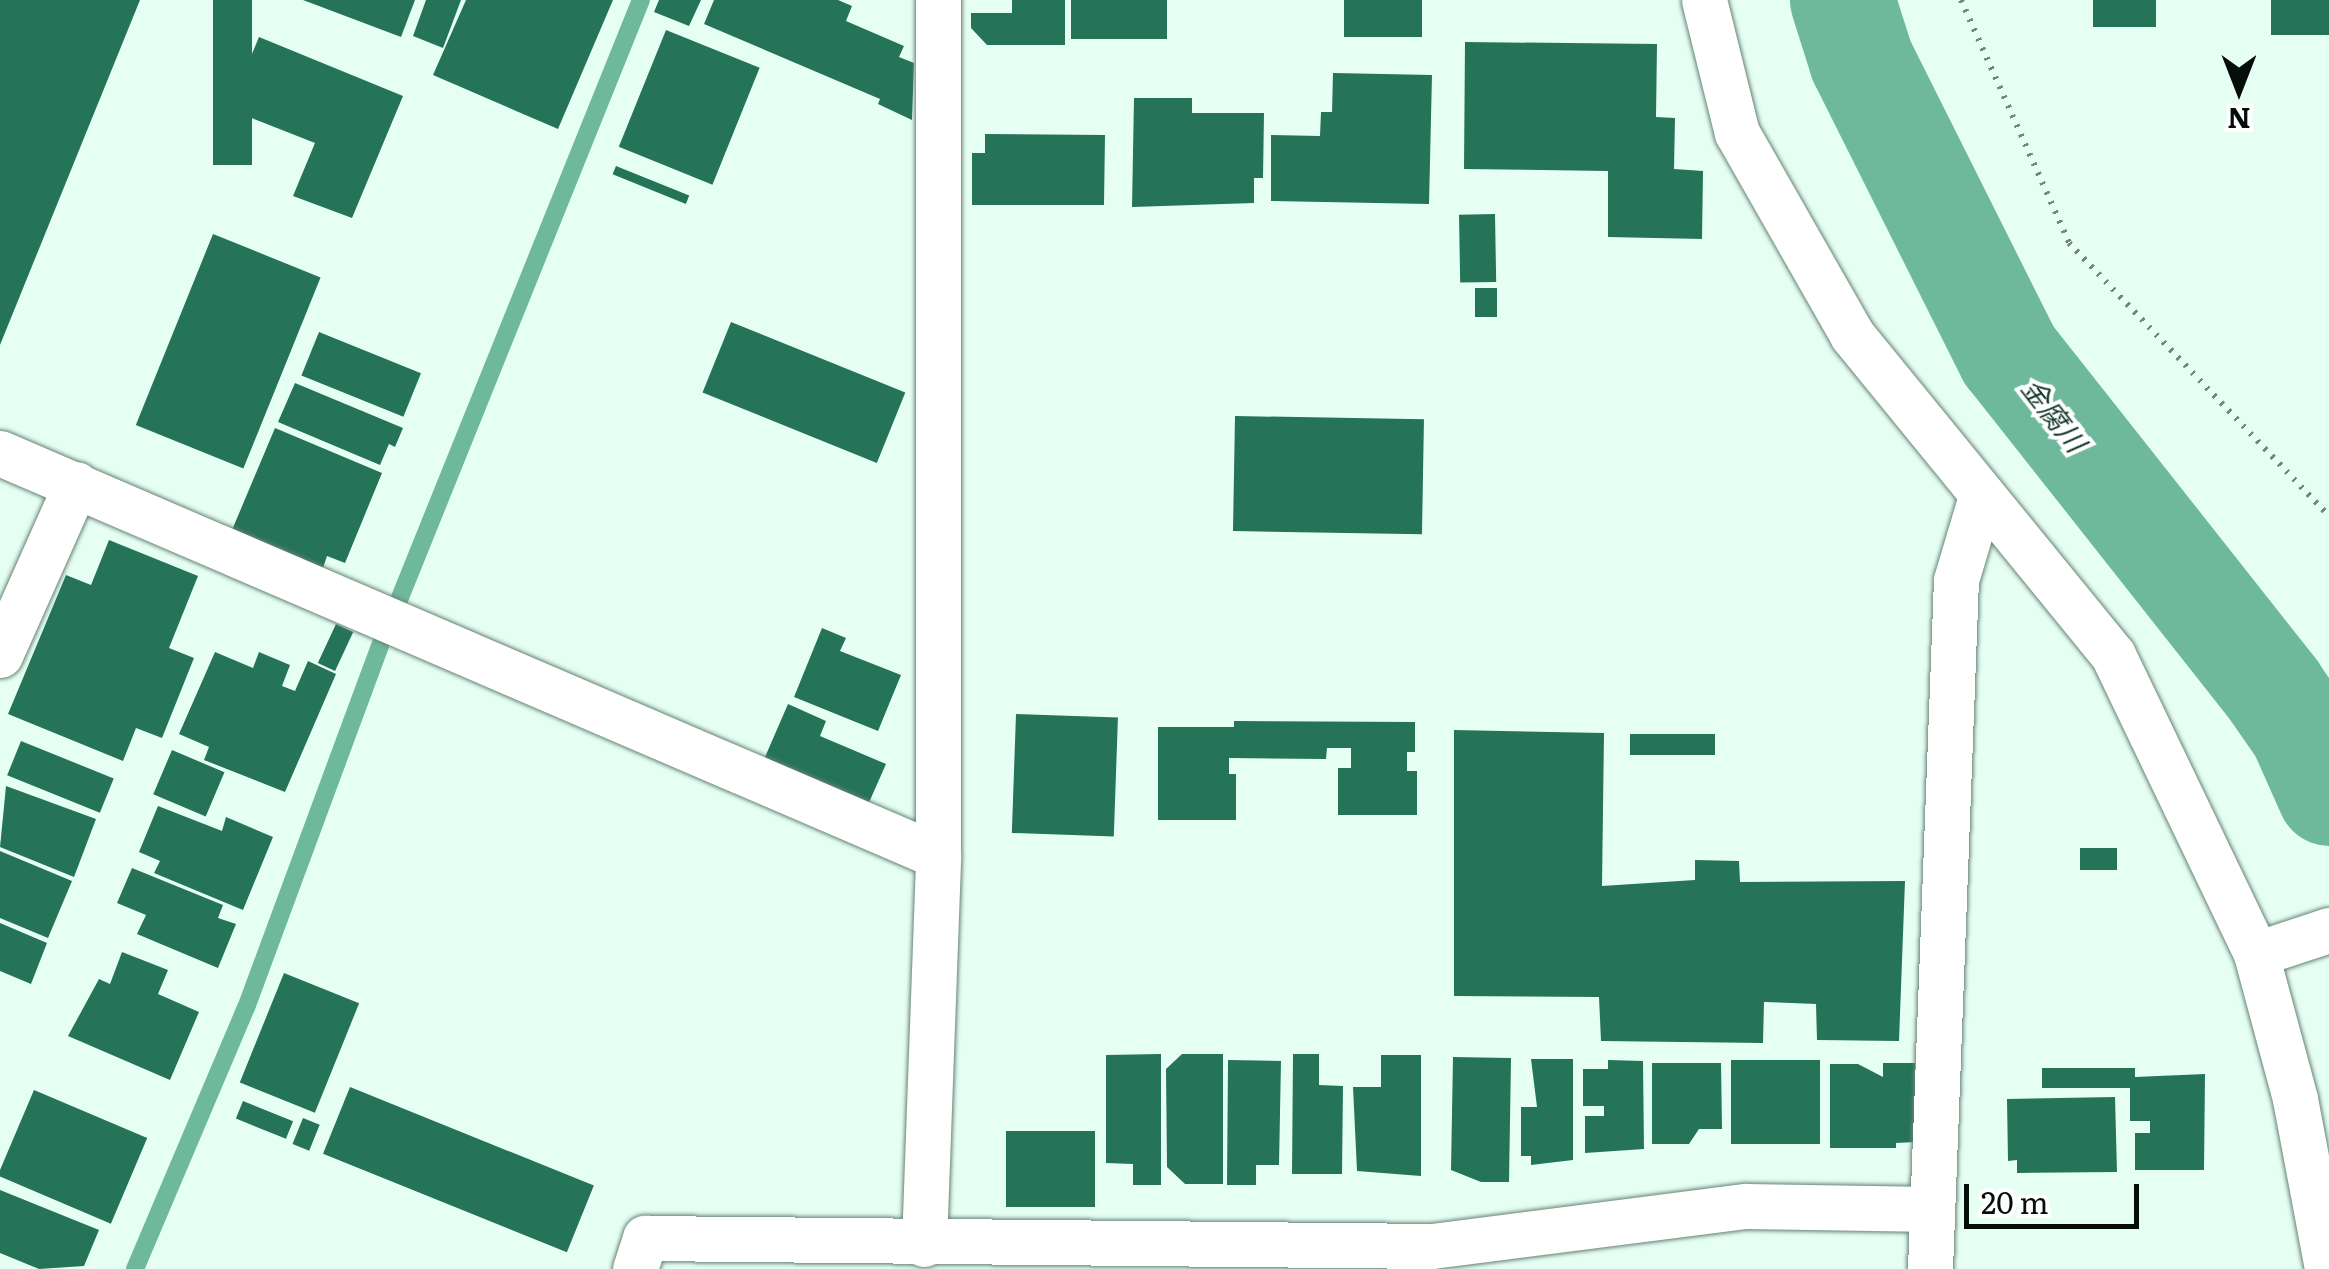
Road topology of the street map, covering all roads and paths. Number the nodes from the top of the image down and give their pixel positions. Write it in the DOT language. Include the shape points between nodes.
graph roads {
  1 [pos="938,0"];
  2 [pos="1704,0"];
  3 [pos="1961,0"];
  4 [pos="0,453"];
  5 [pos="76,484"];
  6 [pos="1981,496"];
  7 [pos="2329,516"];
  8 [pos="0,656"];
  9 [pos="938,856"];
  10 [pos="2329,930"];
  11 [pos="2256,954"];
  12 [pos="1930,1209"];
  13 [pos="924,1244"];
  14 [pos="635,1269"];
  15 [pos="1930,1269"];
  16 [pos="2326,1269"];
  1 -- 9 [label="street"];
  2 -- 6 [label="street" via="1737,134 1852,335"];
  3 -- 7 [label="path" via="2070,244"];
  4 -- 5 [label="street"];
  5 -- 8 [label="street"];
  5 -- 9 [label="street"];
  6 -- 11 [label="street" via="2114,654"];
  6 -- 12 [label="street" via="1956,580"];
  9 -- 13 [label="street"];
  10 -- 11 [label="street"];
  11 -- 16 [label="street" via="2295,1099"];
  12 -- 13 [label="street" via="1745,1206 1432,1246"];
  12 -- 15 [label="street"];
  13 -- 14 [label="street" via="646,1238"];
}
